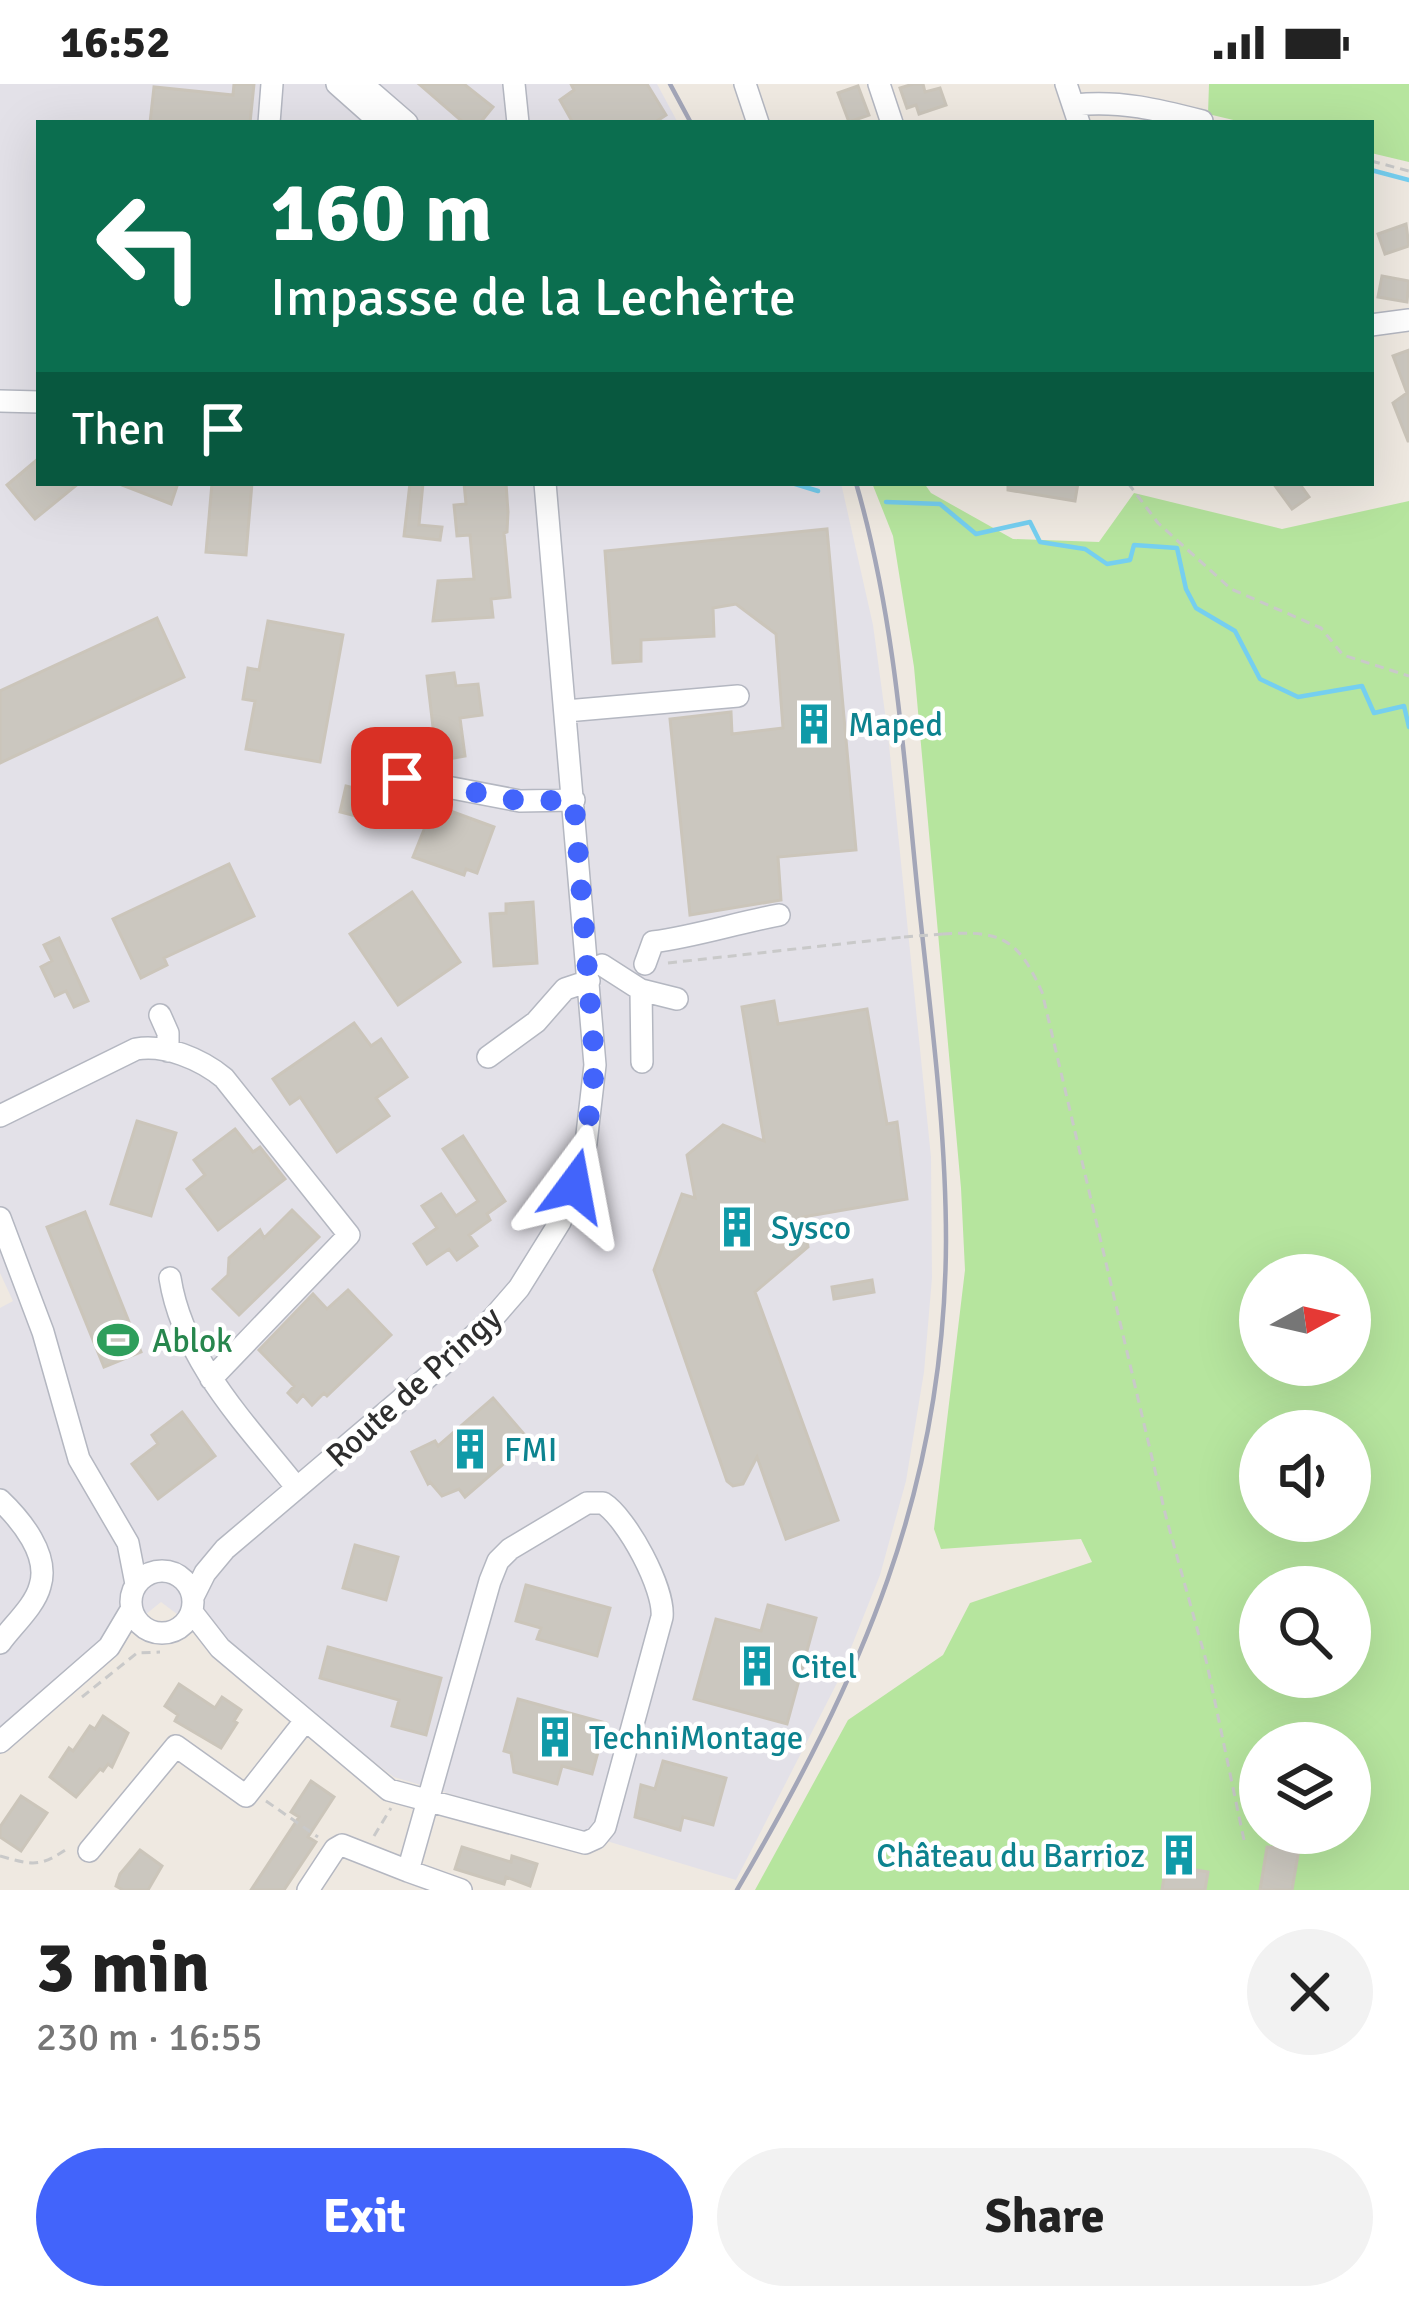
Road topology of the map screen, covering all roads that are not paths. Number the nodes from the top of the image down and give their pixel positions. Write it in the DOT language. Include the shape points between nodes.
graph roads {
  1 [pos="272,84"];
  2 [pos="337,84"];
  3 [pos="362,84"];
  4 [pos="514,84"];
  5 [pos="745,84"];
  6 [pos="880,84"];
  7 [pos="1143,95"];
  8 [pos="1074,104"];
  9 [pos="269,120"];
  10 [pos="378,120"];
  11 [pos="404,120"];
  12 [pos="518,120"];
  13 [pos="757,120"];
  14 [pos="891,120"];
  15 [pos="1200,120"];
  16 [pos="1409,320"];
  17 [pos="1374,325"];
  18 [pos="0,401"];
  19 [pos="36,402"];
  20 [pos="545,486"];
  21 [pos="738,696"];
  22 [pos="566,711"];
  23 [pos="400,778"];
  24 [pos="574,800"];
  25 [pos="779,915"];
  26 [pos="593,970"];
  27 [pos="640,990"];
  28 [pos="677,999"];
  29 [pos="160,1015"];
  30 [pos="168,1051"];
  31 [pos="488,1057"];
  32 [pos="642,1062"];
  33 [pos="0,1116"];
  34 [pos="0,1218"];
  35 [pos="170,1279"];
  36 [pos="211,1378"];
  37 [pos="297,1488"];
  38 [pos="0,1500"];
  39 [pos="128,1543"];
  40 [pos="225,1549"];
  41 [pos="170,1573"];
  42 [pos="136,1584"];
  43 [pos="193,1605"];
  44 [pos="131,1610"];
  45 [pos="147,1630"];
  46 [pos="174,1631"];
  47 [pos="0,1643"];
  48 [pos="110,1647"];
  49 [pos="220,1648"];
  50 [pos="305,1720"];
  51 [pos="0,1742"];
  52 [pos="429,1803"];
  53 [pos="89,1851"];
  54 [pos="408,1871"];
  55 [pos="308,1890"];
  56 [pos="461,1890"];
  1 -- 9 [label="street"];
  2 -- 10 [label="street"];
  3 -- 11 [label="street"];
  4 -- 12 [label="street"];
  5 -- 13 [label="street"];
  6 -- 14 [label="street"];
  7 -- 8 [label="street"];
  7 -- 15 [label="street"];
  16 -- 17 [label="street"];
  18 -- 19 [label="street"];
  20 -- 22 [label="street, Route de Pringy"];
  21 -- 22 [label="street"];
  22 -- 24 [label="street, Route de Pringy"];
  23 -- 24 [label="street" via="520,801"];
  24 -- 26 [label="street, Route de Pringy"];
  25 -- 26 [label="street" via="652,942 655,964"];
  26 -- 27 [label="street"];
  26 -- 31 [label="street"];
  26 -- 37 [label="street, Route de Pringy" via="592,1104 560,1222 493,1318"];
  27 -- 28 [label="street"];
  27 -- 32 [label="street"];
  29 -- 30 [label="street"];
  30 -- 33 [label="street" via="136,1049"];
  30 -- 36 [label="street" via="224,1078 349,1235"];
  34 -- 39 [label="street" via="79,1459"];
  35 -- 36 [label="street"];
  36 -- 37 [label="street"];
  37 -- 40 [label="street, Route de Pringy"];
  38 -- 47 [label="street" via="43,1569 40,1589"];
  39 -- 41 [label="street"];
  39 -- 42 [label="street"];
  40 -- 41 [label="street, Route de Pringy"];
  40 -- 43 [label="street, Route de Pringy"];
  41 -- 42 [label="street"];
  41 -- 43 [label="street"];
  42 -- 44 [label="street"];
  43 -- 46 [label="street"];
  43 -- 49 [label="street"];
  44 -- 45 [label="street"];
  44 -- 48 [label="street"];
  45 -- 46 [label="street"];
  45 -- 48 [label="street"];
  46 -- 49 [label="street"];
  48 -- 51 [label="street"];
  49 -- 50 [label="street"];
  50 -- 52 [label="street" via="399,1794"];
  50 -- 53 [label="street" via="246,1796 176,1747"];
  52 -- 52 [label="street" via="578,1843 605,1827 663,1604 608,1505 587,1503 498,1561"];
  52 -- 54 [label="street"];
  54 -- 55 [label="street" via="344,1845"];
  54 -- 56 [label="street"];
}
